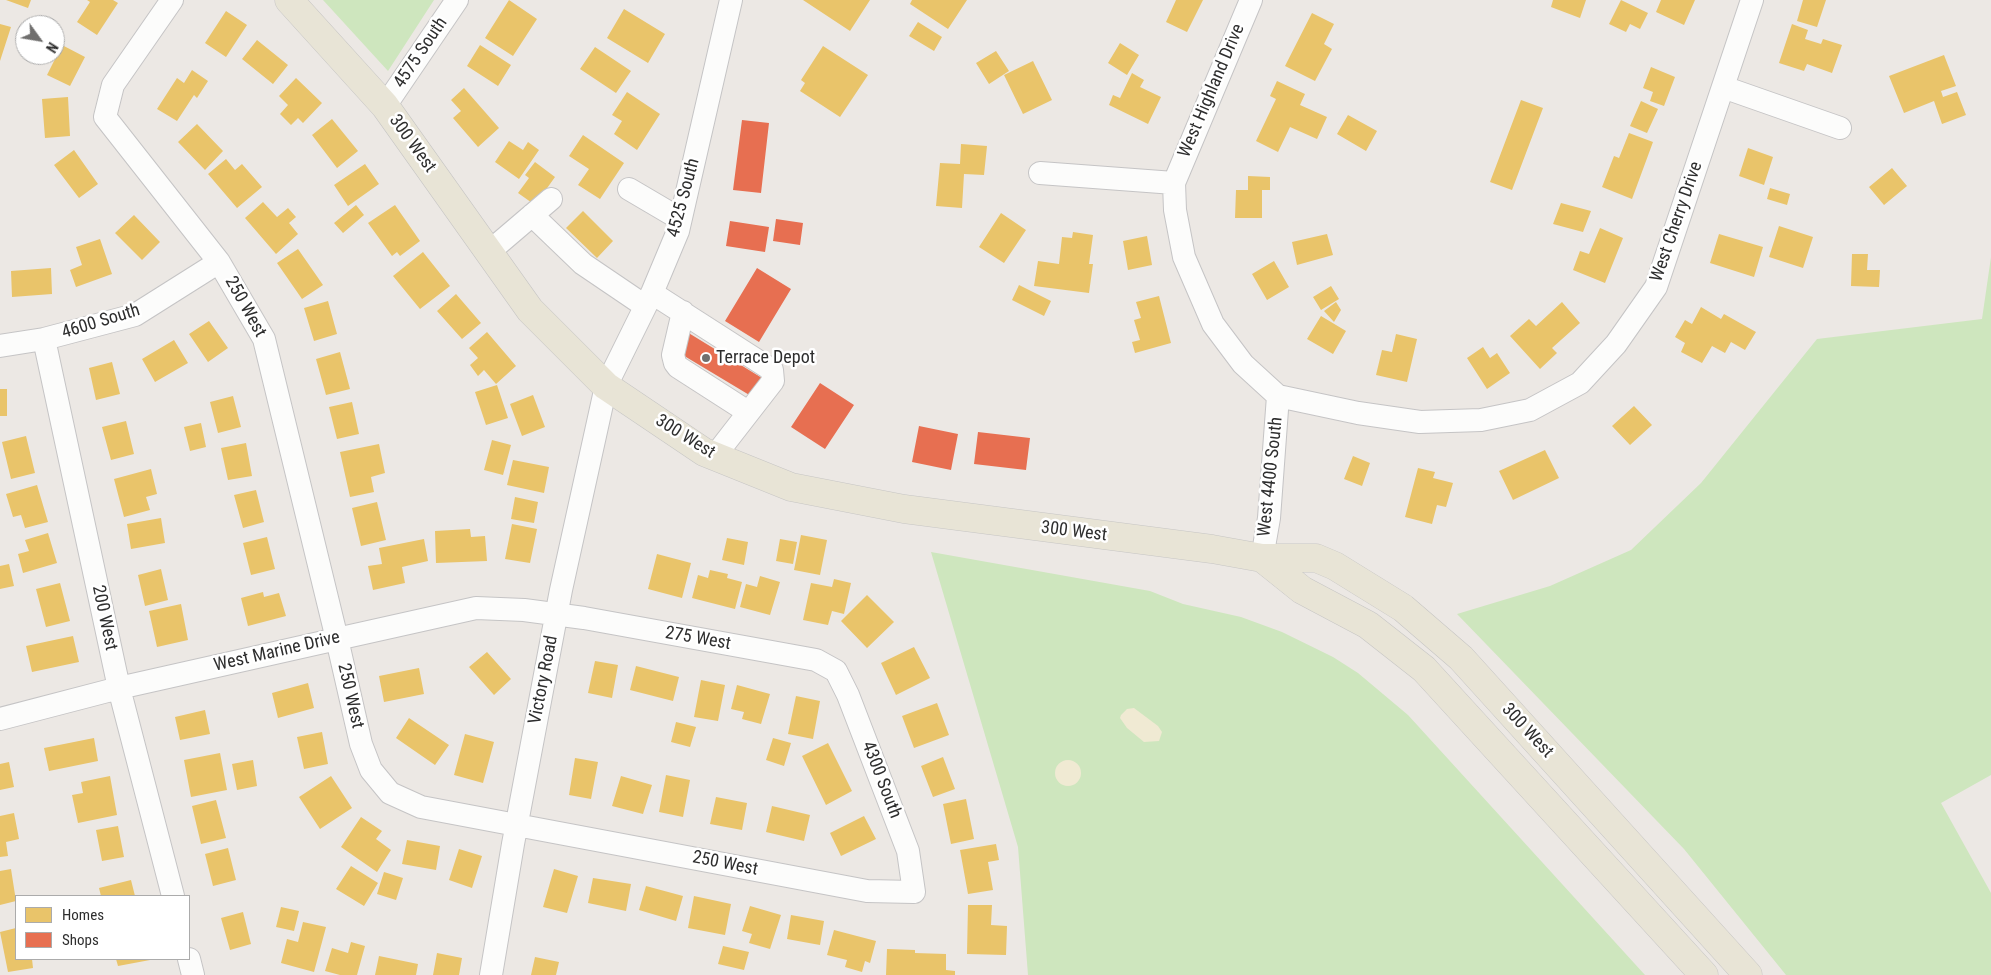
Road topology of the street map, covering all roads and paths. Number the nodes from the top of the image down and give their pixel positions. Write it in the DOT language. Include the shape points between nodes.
graph roads {
  1 [pos="172,0"];
  2 [pos="289,0"];
  3 [pos="457,0"];
  4 [pos="731,0"];
  5 [pos="1251,0"];
  6 [pos="1752,0"];
  7 [pos="1723,87"];
  8 [pos="385,106"];
  9 [pos="1840,128"];
  10 [pos="1040,172"];
  11 [pos="1174,183"];
  12 [pos="629,189"];
  13 [pos="551,199"];
  14 [pos="532,215"];
  15 [pos="680,219"];
  16 [pos="490,252"];
  17 [pos="219,262"];
  18 [pos="648,300"];
  19 [pos="683,312"];
  20 [pos="44,339"];
  21 [pos="0,346"];
  22 [pos="606,386"];
  23 [pos="1278,396"];
  24 [pos="748,412"];
  25 [pos="714,457"];
  26 [pos="1262,558"];
  27 [pos="556,616"];
  28 [pos="337,638"];
  29 [pos="836,671"];
  30 [pos="119,688"];
  31 [pos="0,719"];
  32 [pos="517,824"];
  33 [pos="914,892"];
  34 [pos="173,895"];
  35 [pos="189,960"];
  36 [pos="193,975"];
  37 [pos="491,975"];
  38 [pos="1704,975"];
  39 [pos="1748,975"];
  1 -- 17 [label="street, 250 West" via="113,85 105,117"];
  2 -- 8 [label="main road, 300 West"];
  3 -- 8 [label="street, 4575 South"];
  4 -- 15 [label="street, 4525 South"];
  5 -- 11 [label="street, West Highland Drive"];
  6 -- 7 [label="street, West Cherry Drive"];
  7 -- 9 [label="street"];
  7 -- 23 [label="street, West Cherry Drive" via="1656,288 1616,344 1580,383 1530,410 1481,420 1420,422"];
  8 -- 16 [label="main road, 300 West"];
  10 -- 11 [label="street"];
  11 -- 23 [label="street, West Highland Drive" via="1175,210 1184,257 1213,324 1243,364"];
  12 -- 15 [label="street"];
  13 -- 14 [label="street"];
  14 -- 16 [label="street"];
  14 -- 18 [label="street" via="583,264"];
  15 -- 18 [label="street, 4525 South"];
  16 -- 22 [label="main road, 300 West" via="530,310"];
  17 -- 20 [label="street, 4600 South" via="136,315"];
  17 -- 28 [label="street, 250 West" via="264,339"];
  18 -- 19 [label="street"];
  18 -- 22 [label="street, 4525 South"];
  19 -- 24 [label="street" via="673,354 678,368"];
  19 -- 24 [label="street" via="772,370 773,381"];
  20 -- 21 [label="street, 4600 South"];
  20 -- 30 [label="street, 200 West"];
  22 -- 25 [label="main road, 300 West"];
  22 -- 27 [label="street, Victory Road"];
  23 -- 26 [label="street, West 4400 South"];
  24 -- 25 [label="street"];
  25 -- 26 [label="main road, 300 West" via="791,486 904,509 1212,548"];
  26 -- 38 [label="main road, 300 West" via="1302,590 1368,625 1424,669"];
  26 -- 39 [label="main road, 300 West" via="1316,558 1387,596 1433,631 1474,671"];
  27 -- 28 [label="street, West Marine Drive" via="524,610 476,608"];
  27 -- 29 [label="street, 275 West" via="584,618 816,660"];
  27 -- 32 [label="street, Victory Road"];
  28 -- 30 [label="street, West Marine Drive"];
  28 -- 32 [label="street, 250 West" via="361,744 371,770 390,793 421,807"];
  29 -- 33 [label="street, 4300 South" via="908,851"];
  30 -- 31 [label="street, West Marine Drive"];
  30 -- 34 [label="street, 200 West"];
  32 -- 33 [label="street, 250 West" via="867,891"];
  32 -- 37 [label="street, Victory Road"];
  35 -- 36 [label="street"];
}
